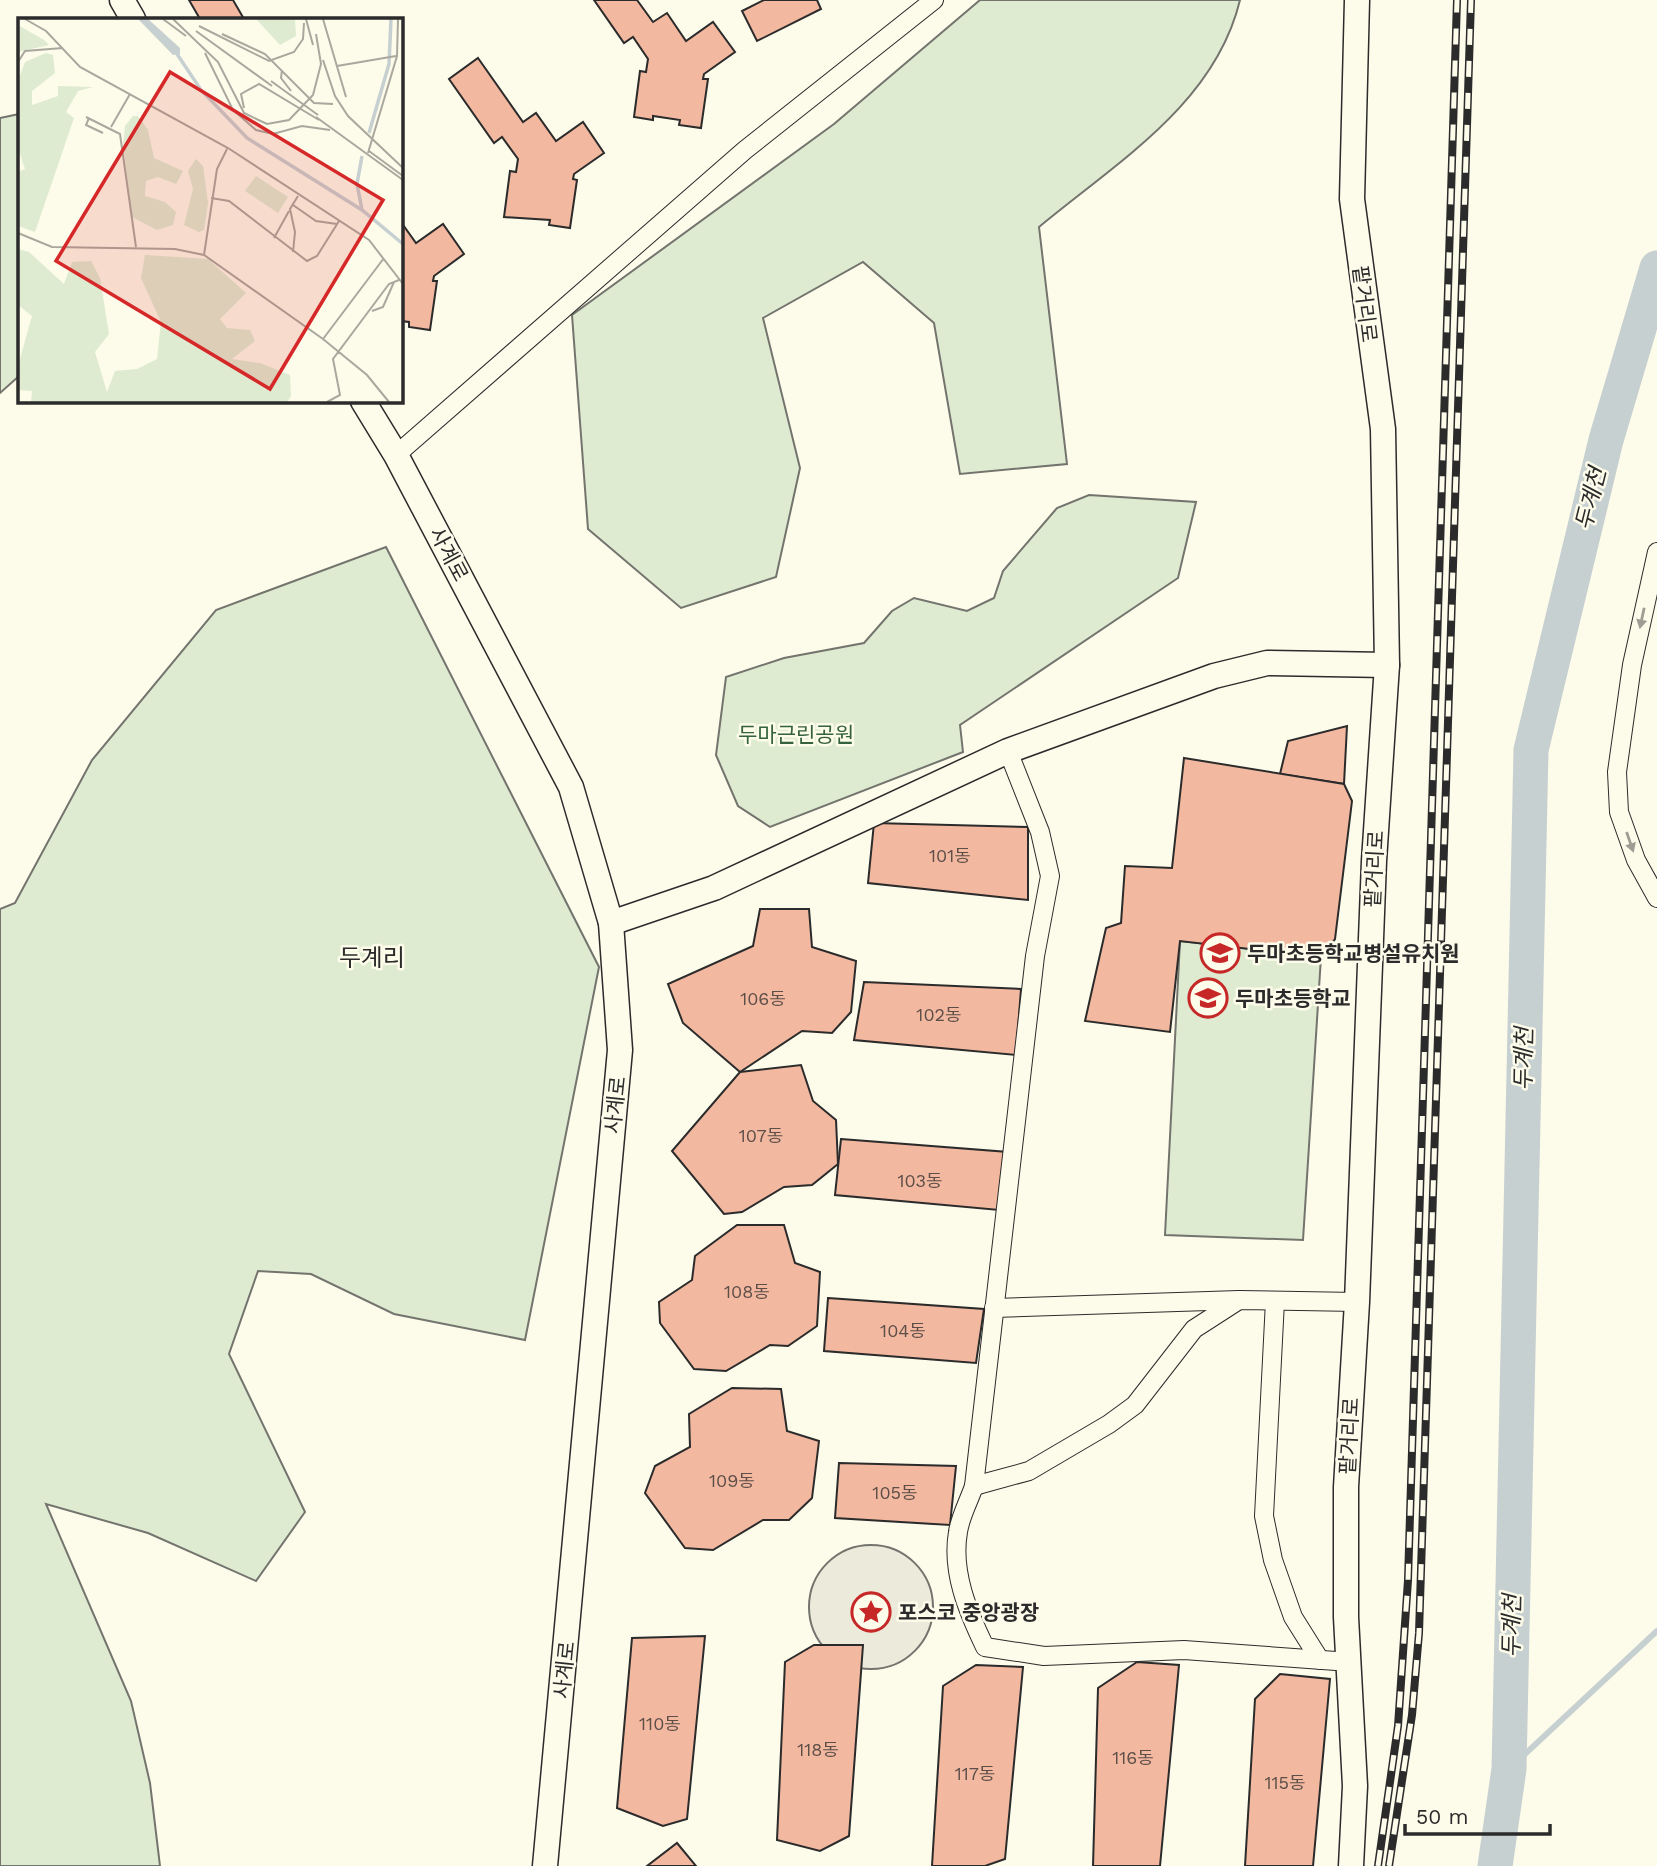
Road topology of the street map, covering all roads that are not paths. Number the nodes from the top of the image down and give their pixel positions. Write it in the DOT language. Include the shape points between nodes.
graph roads {
  1 [pos="122,0"];
  2 [pos="934,0"];
  3 [pos="1357,0"];
  4 [pos="132,18"];
  5 [pos="364,402"];
  6 [pos="396,455"];
  7 [pos="1657,552"];
  8 [pos="1387,666"];
  9 [pos="1008,751"];
  10 [pos="1657,898"];
  11 [pos="611,923"];
  12 [pos="1239,1300"];
  13 [pos="1275,1301"];
  14 [pos="1357,1302"];
  15 [pos="994,1308"];
  16 [pos="974,1486"];
  17 [pos="1320,1660"];
  18 [pos="1350,1662"];
  19 [pos="545,1866"];
  20 [pos="1351,1866"];
  1 -- 4 [label="street"];
  2 -- 6 [label="street" via="745,150"];
  3 -- 8 [label="street, 팥거리로" via="1352,200 1383,429"];
  5 -- 6 [label="street, 사계로"];
  6 -- 11 [label="street, 사계로" via="571,787"];
  7 -- 10 [label="street, one-way" via="1632,665 1617,772 1619,812 1636,860"];
  8 -- 9 [label="street" via="1267,663 1214,676"];
  8 -- 14 [label="street, 팥거리로" via="1374,861"];
  9 -- 11 [label="street" via="714,888"];
  9 -- 15 [label="street" via="1040,832 1050,876 1035,956"];
  11 -- 19 [label="street, 사계로" via="620,1050"];
  12 -- 13 [label="street"];
  12 -- 15 [label="street"];
  12 -- 16 [label="street" via="1194,1329 1135,1405 1109,1424 1029,1471"];
  13 -- 14 [label="street"];
  13 -- 17 [label="street" via="1264,1516 1293,1617"];
  14 -- 18 [label="street, 팥거리로" via="1346,1487"];
  15 -- 16 [label="street"];
  16 -- 17 [label="street" via="958,1532 957,1570 969,1614 985,1647 1044,1656 1184,1650"];
  17 -- 18 [label="street"];
  18 -- 20 [label="street, 팥거리로" via="1355,1786"];
}
